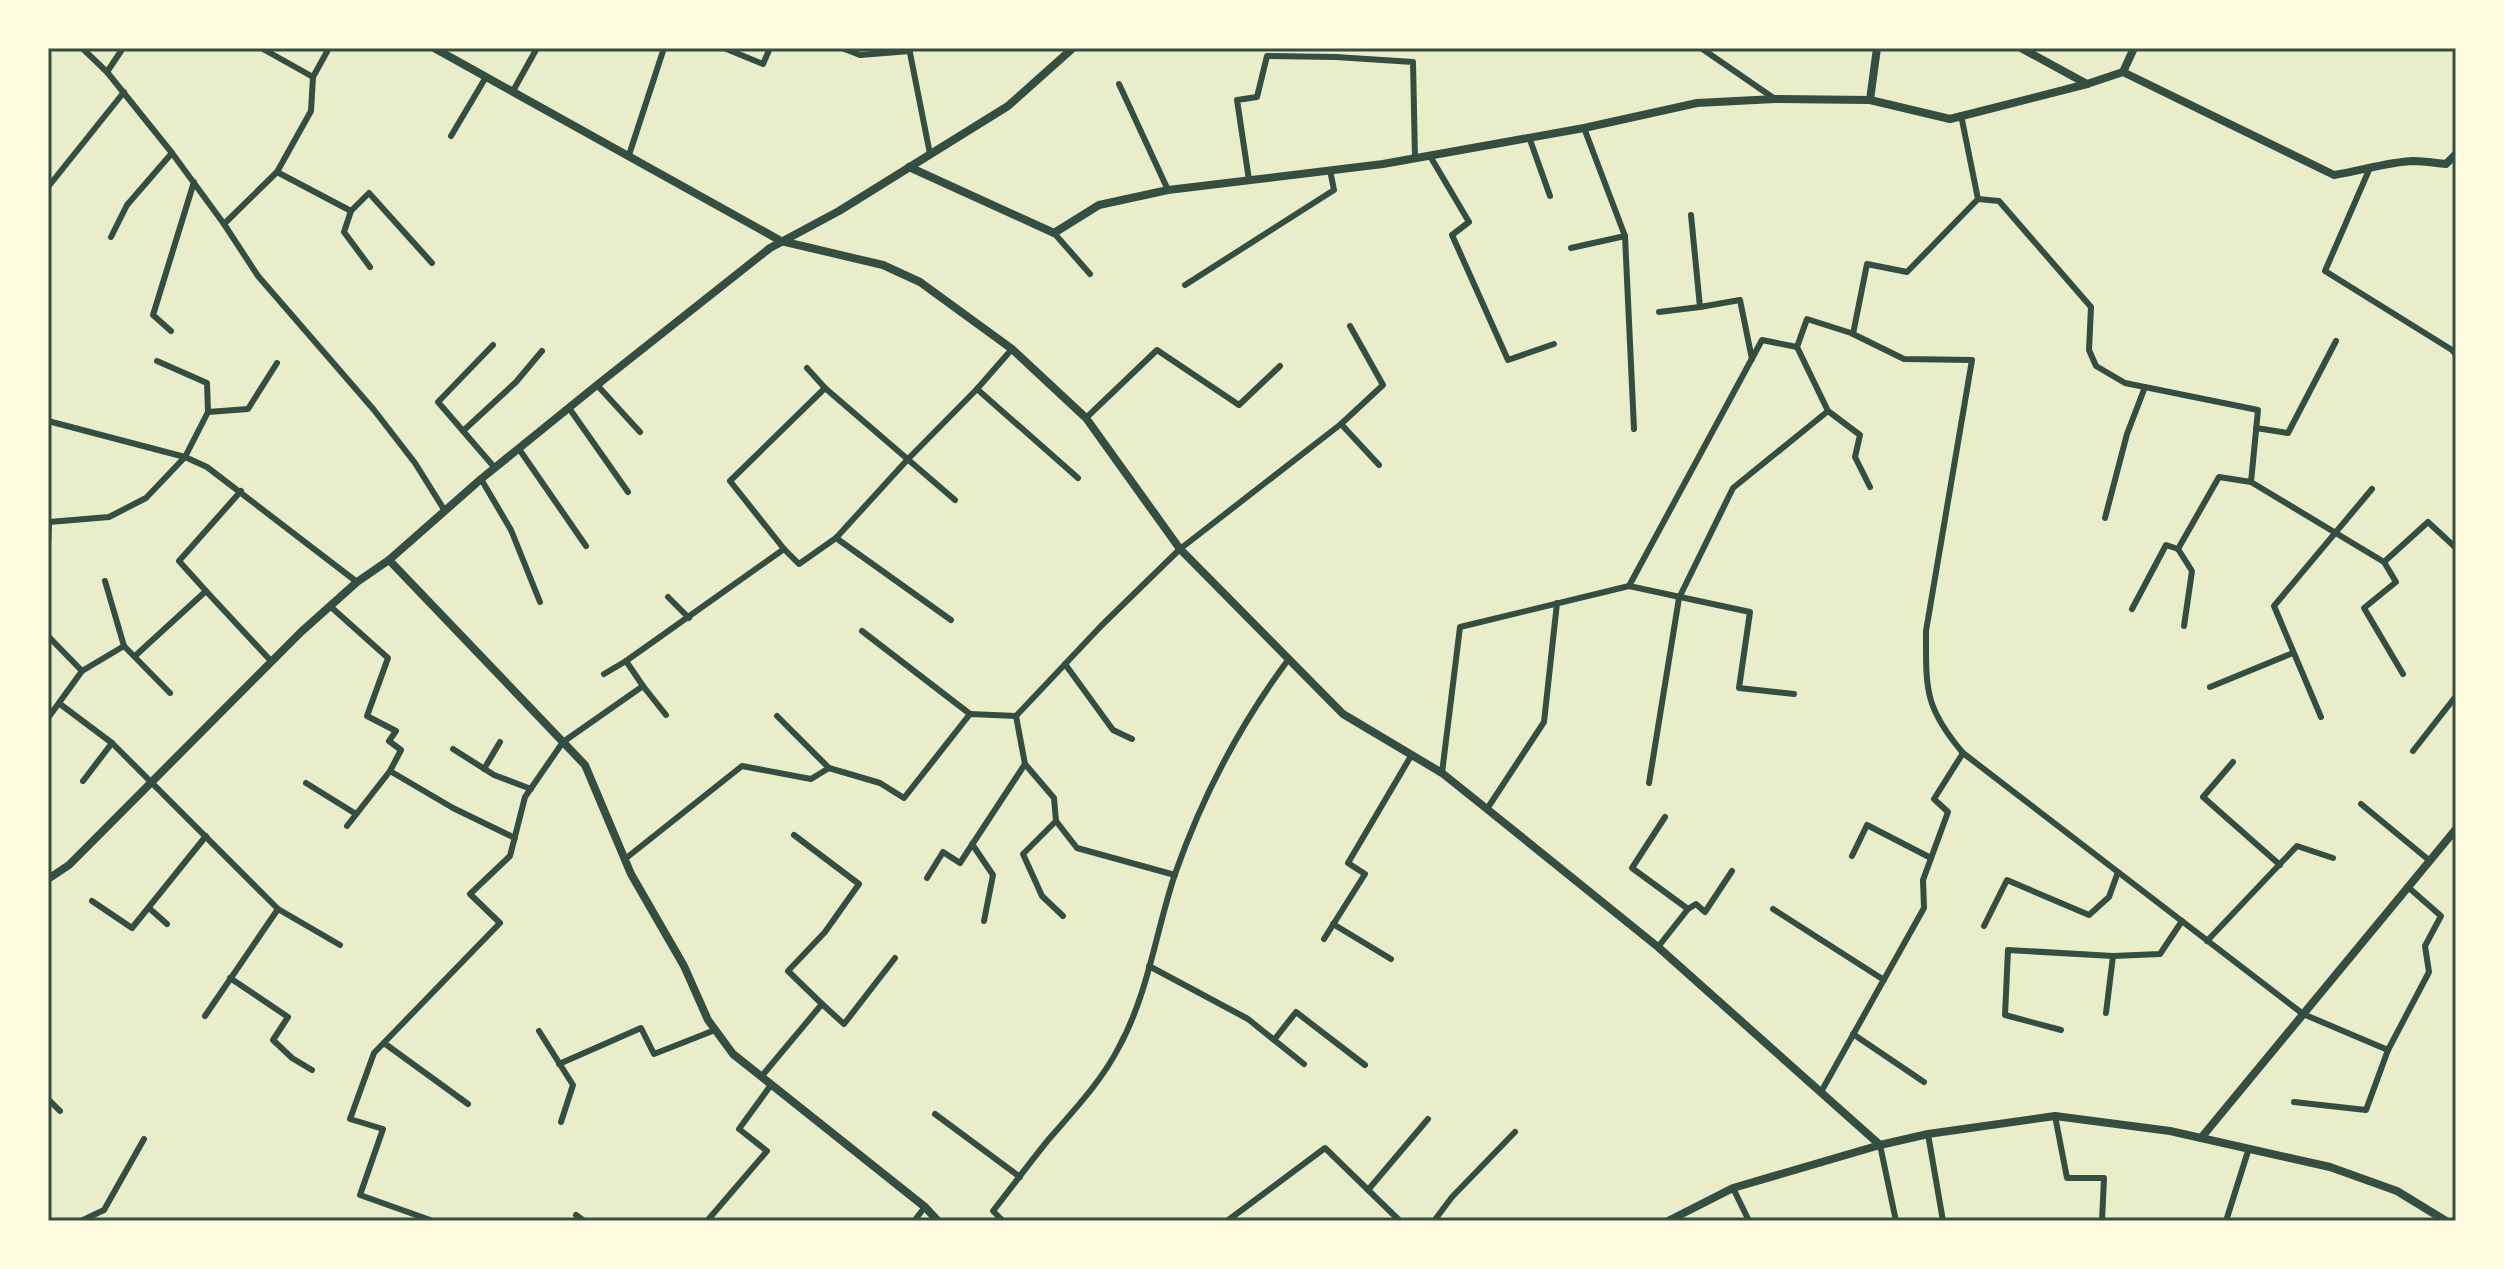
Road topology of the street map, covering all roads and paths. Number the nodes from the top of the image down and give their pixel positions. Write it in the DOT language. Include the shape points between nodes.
graph roads {
  1 [pos="82,48"];
  2 [pos="123,48"];
  3 [pos="329,48"];
  4 [pos="434,48"];
  5 [pos="537,48"];
  6 [pos="664,48"];
  7 [pos="724,48"];
  8 [pos="770,48"];
  9 [pos="842,48"];
  10 [pos="1073,48"];
  11 [pos="1701,48"];
  12 [pos="1877,48"];
  13 [pos="2021,48"];
  14 [pos="2134,48"];
  15 [pos="263,49"];
  16 [pos="910,49"];
  17 [pos="107,72"];
  18 [pos="2123,72"];
  19 [pos="313,77"];
  20 [pos="486,77"];
  21 [pos="1119,84"];
  22 [pos="2087,84"];
  23 [pos="513,91"];
  24 [pos="124,92"];
  25 [pos="1775,99"];
  26 [pos="1870,100"];
  27 [pos="1961,115"];
  28 [pos="1584,128"];
  29 [pos="451,136"];
  30 [pos="1529,137"];
  31 [pos="172,153"];
  32 [pos="930,154"];
  33 [pos="2456,154"];
  34 [pos="629,155"];
  35 [pos="1430,156"];
  36 [pos="1415,159"];
  37 [pos="909,167"];
  38 [pos="1330,170"];
  39 [pos="2369,170"];
  40 [pos="277,172"];
  41 [pos="1249,180"];
  42 [pos="194,182"];
  43 [pos="48,187"];
  44 [pos="1168,190"];
  45 [pos="1550,196"];
  46 [pos="1978,199"];
  47 [pos="351,211"];
  48 [pos="1691,215"];
  49 [pos="224,224"];
  50 [pos="1054,233"];
  51 [pos="1625,236"];
  52 [pos="111,237"];
  53 [pos="781,241"];
  54 [pos="1571,248"];
  55 [pos="432,263"];
  56 [pos="370,267"];
  57 [pos="1090,274"];
  58 [pos="1185,285"];
  59 [pos="1700,307"];
  60 [pos="1659,312"];
  61 [pos="1350,326"];
  62 [pos="171,331"];
  63 [pos="1853,334"];
  64 [pos="2336,341"];
  65 [pos="1554,344"];
  66 [pos="493,345"];
  67 [pos="1797,347"];
  68 [pos="1012,349"];
  69 [pos="542,351"];
  70 [pos="2456,355"];
  71 [pos="1752,359"];
  72 [pos="157,361"];
  73 [pos="277,363"];
  74 [pos="1280,366"];
  75 [pos="807,368"];
  76 [pos="597,385"];
  77 [pos="2145,387"];
  78 [pos="825,388"];
  79 [pos="977,389"];
  80 [pos="569,408"];
  81 [pos="1828,411"];
  82 [pos="208,412"];
  83 [pos="1086,418"];
  84 [pos="48,421"];
  85 [pos="1341,424"];
  86 [pos="2256,428"];
  87 [pos="1634,429"];
  88 [pos="463,431"];
  89 [pos="640,432"];
  90 [pos="519,449"];
  91 [pos="185,457"];
  92 [pos="908,459"];
  93 [pos="1379,465"];
  94 [pos="495,468"];
  95 [pos="1078,478"];
  96 [pos="481,479"];
  97 [pos="2251,482"];
  98 [pos="1870,487"];
  99 [pos="2372,489"];
  100 [pos="241,491"];
  101 [pos="628,492"];
  102 [pos="955,500"];
  103 [pos="445,511"];
  104 [pos="2105,518"];
  105 [pos="49,521"];
  106 [pos="2335,532"];
  107 [pos="836,538"];
  108 [pos="48,545"];
  109 [pos="586,546"];
  110 [pos="2456,548"];
  111 [pos="784,549"];
  112 [pos="1180,549"];
  113 [pos="2178,549"];
  114 [pos="389,560"];
  115 [pos="2384,562"];
  116 [pos="105,581"];
  117 [pos="357,582"];
  118 [pos="1629,586"];
  119 [pos="206,591"];
  120 [pos="668,597"];
  121 [pos="1679,598"];
  122 [pos="540,602"];
  123 [pos="1557,603"];
  124 [pos="331,607"];
  125 [pos="2132,609"];
  126 [pos="689,618"];
  127 [pos="951,620"];
  128 [pos="2184,626"];
  129 [pos="862,631"];
  130 [pos="48,636"];
  131 [pos="124,646"];
  132 [pos="2293,653"];
  133 [pos="135,656"];
  134 [pos="1288,660"];
  135 [pos="271,661"];
  136 [pos="626,661"];
  137 [pos="1065,664"];
  138 [pos="82,671"];
  139 [pos="604,674"];
  140 [pos="2403,674"];
  141 [pos="643,686"];
  142 [pos="2210,687"];
  143 [pos="170,693"];
  144 [pos="1794,694"];
  145 [pos="2456,696"];
  146 [pos="60,704"];
  147 [pos="970,714"];
  148 [pos="666,715"];
  149 [pos="777,716"];
  150 [pos="1016,716"];
  151 [pos="2321,717"];
  152 [pos="48,718"];
  153 [pos="1132,739"];
  154 [pos="500,742"];
  155 [pos="563,742"];
  156 [pos="112,743"];
  157 [pos="453,749"];
  158 [pos="2413,751"];
  159 [pos="1963,753"];
  160 [pos="1411,756"];
  161 [pos="2233,762"];
  162 [pos="1025,764"];
  163 [pos="829,768"];
  164 [pos="484,769"];
  165 [pos="390,771"];
  166 [pos="1442,773"];
  167 [pos="152,780"];
  168 [pos="83,781"];
  169 [pos="306,783"];
  170 [pos="1649,783"];
  171 [pos="531,789"];
  172 [pos="2361,804"];
  173 [pos="1487,809"];
  174 [pos="356,814"];
  175 [pos="1665,817"];
  176 [pos="1056,821"];
  177 [pos="347,826"];
  178 [pos="2456,829"];
  179 [pos="794,835"];
  180 [pos="206,836"];
  181 [pos="515,838"];
  182 [pos="972,844"];
  183 [pos="1852,856"];
  184 [pos="1931,858"];
  185 [pos="2333,858"];
  186 [pos="625,859"];
  187 [pos="2430,861"];
  188 [pos="2280,865"];
  189 [pos="1732,871"];
  190 [pos="2118,872"];
  191 [pos="1175,875"];
  192 [pos="927,878"];
  193 [pos="48,879"];
  194 [pos="2408,887"];
  195 [pos="92,901"];
  196 [pos="149,908"];
  197 [pos="278,909"];
  198 [pos="1688,909"];
  199 [pos="1773,909"];
  200 [pos="1063,916"];
  201 [pos="984,921"];
  202 [pos="2182,921"];
  203 [pos="167,924"];
  204 [pos="1333,924"];
  205 [pos="1984,926"];
  206 [pos="1324,939"];
  207 [pos="2207,941"];
  208 [pos="340,945"];
  209 [pos="1658,947"];
  210 [pos="2113,956"];
  211 [pos="895,958"];
  212 [pos="1391,959"];
  213 [pos="1149,966"];
  214 [pos="230,978"];
  215 [pos="1884,980"];
  216 [pos="822,1004"];
  217 [pos="2106,1013"];
  218 [pos="2303,1014"];
  219 [pos="205,1016"];
  220 [pos="715,1030"];
  221 [pos="2061,1030"];
  222 [pos="539,1031"];
  223 [pos="1853,1034"];
  224 [pos="1274,1040"];
  225 [pos="384,1043"];
  226 [pos="2388,1050"];
  227 [pos="559,1064"];
  228 [pos="1304,1064"];
  229 [pos="1365,1065"];
  230 [pos="312,1070"];
  231 [pos="761,1077"];
  232 [pos="1924,1082"];
  233 [pos="771,1085"];
  234 [pos="1821,1092"];
  235 [pos="48,1099"];
  236 [pos="2294,1102"];
  237 [pos="468,1104"];
  238 [pos="60,1111"];
  239 [pos="935,1114"];
  240 [pos="2055,1116"];
  241 [pos="1428,1119"];
  242 [pos="561,1122"];
  243 [pos="1515,1132"];
  244 [pos="1928,1134"];
  245 [pos="2201,1138"];
  246 [pos="144,1139"];
  247 [pos="1880,1145"];
  248 [pos="2249,1148"];
  249 [pos="1020,1177"];
  250 [pos="1733,1188"];
  251 [pos="1368,1190"];
  252 [pos="925,1207"];
  253 [pos="576,1215"];
  254 [pos="81,1221"];
  255 [pos="433,1221"];
  256 [pos="584,1221"];
  257 [pos="707,1221"];
  258 [pos="914,1221"];
  259 [pos="938,1221"];
  260 [pos="1003,1221"];
  261 [pos="1227,1221"];
  262 [pos="1400,1221"];
  263 [pos="1434,1221"];
  264 [pos="1668,1221"];
  265 [pos="1749,1221"];
  266 [pos="1896,1221"];
  267 [pos="1943,1221"];
  268 [pos="2102,1221"];
  269 [pos="2226,1221"];
  270 [pos="2446,1221"];
  1 -- 17 [label="lane"];
  2 -- 17 [label="lane"];
  3 -- 19 [label="lane"];
  4 -- 20 [label="street"];
  5 -- 23 [label="lane"];
  6 -- 34 [label="lane"];
  7 -- 8 [label="lane" via="763,64"];
  9 -- 16 [label="lane" via="860,55"];
  10 -- 32 [label="street" via="1008,106"];
  11 -- 25 [label="lane"];
  12 -- 26 [label="street"];
  13 -- 22 [label="street"];
  14 -- 18 [label="street"];
  15 -- 19 [label="lane"];
  16 -- 32 [label="lane"];
  17 -- 24 [label="lane"];
  18 -- 22 [label="street"];
  18 -- 39 [label="street" via="2334,175"];
  19 -- 40 [label="lane" via="311,111"];
  20 -- 23 [label="street"];
  20 -- 29 [label="lane"];
  21 -- 44 [label="lane"];
  22 -- 27 [label="street"];
  23 -- 34 [label="street"];
  24 -- 31 [label="lane"];
  24 -- 43 [label="lane"];
  25 -- 26 [label="street"];
  25 -- 28 [label="street" via="1697,103"];
  26 -- 27 [label="street" via="1950,119"];
  27 -- 46 [label="lane"];
  28 -- 30 [label="street"];
  28 -- 51 [label="lane"];
  30 -- 35 [label="street"];
  30 -- 45 [label="lane"];
  31 -- 42 [label="lane"];
  31 -- 52 [label="lane" via="127,205"];
  32 -- 37 [label="street"];
  33 -- 39 [label="street" via="2446,164 2415,161"];
  34 -- 53 [label="street"];
  35 -- 36 [label="street"];
  35 -- 65 [label="lane" via="1469,222 1452,235 1508,360"];
  36 -- 38 [label="street"];
  36 -- 41 [label="lane" via="1413,62 1267,56 1257,97 1237,100"];
  37 -- 50 [label="street"];
  37 -- 53 [label="street"];
  38 -- 41 [label="street"];
  38 -- 58 [label="lane" via="1334,190"];
  39 -- 70 [label="lane" via="2325,271"];
  40 -- 47 [label="lane"];
  40 -- 49 [label="lane"];
  41 -- 44 [label="street"];
  42 -- 49 [label="lane"];
  42 -- 62 [label="lane" via="153,315"];
  44 -- 50 [label="street" via="1099,205"];
  46 -- 63 [label="lane" via="1907,272 1867,264"];
  46 -- 77 [label="lane" via="1999,201 2091,307 2089,350 2096,366 2125,383"];
  47 -- 55 [label="lane" via="369,193"];
  47 -- 56 [label="lane" via="344,232"];
  48 -- 59 [label="lane"];
  49 -- 103 [label="lane" via="258,276 415,463"];
  50 -- 57 [label="lane"];
  51 -- 54 [label="lane"];
  51 -- 87 [label="lane"];
  53 -- 68 [label="street" via="883,265 920,282"];
  53 -- 76 [label="street"];
  59 -- 60 [label="lane"];
  59 -- 71 [label="lane" via="1740,300"];
  61 -- 85 [label="lane" via="1383,385"];
  63 -- 67 [label="lane" via="1807,319"];
  63 -- 159 [label="lane" via="1904,359 1972,360 1926,631 1930,705"];
  64 -- 86 [label="lane" via="2288,433"];
  66 -- 88 [label="lane" via="438,402"];
  67 -- 71 [label="lane" via="1762,340"];
  67 -- 81 [label="lane"];
  68 -- 79 [label="lane"];
  68 -- 83 [label="street"];
  69 -- 88 [label="lane"];
  71 -- 118 [label="lane"];
  72 -- 82 [label="lane" via="207,383"];
  73 -- 82 [label="lane" via="248,409"];
  74 -- 83 [label="lane" via="1239,405 1157,350"];
  75 -- 78 [label="lane"];
  76 -- 80 [label="street"];
  76 -- 89 [label="lane"];
  77 -- 86 [label="lane" via="2258,410"];
  77 -- 104 [label="lane"];
  78 -- 92 [label="lane"];
  78 -- 111 [label="lane" via="730,481"];
  79 -- 92 [label="lane"];
  79 -- 95 [label="lane"];
  80 -- 90 [label="street"];
  80 -- 101 [label="lane"];
  81 -- 98 [label="lane" via="1860,435 1855,457"];
  81 -- 121 [label="lane" via="1733,488"];
  82 -- 91 [label="lane"];
  83 -- 112 [label="street"];
  84 -- 91 [label="lane"];
  85 -- 93 [label="lane"];
  85 -- 112 [label="lane"];
  86 -- 97 [label="lane"];
  88 -- 94 [label="lane"];
  90 -- 94 [label="street"];
  90 -- 109 [label="lane"];
  91 -- 100 [label="lane"];
  91 -- 105 [label="lane" via="146,498 109,517"];
  92 -- 102 [label="lane"];
  92 -- 107 [label="lane"];
  94 -- 96 [label="street"];
  96 -- 103 [label="street"];
  96 -- 122 [label="lane" via="511,530"];
  97 -- 106 [label="lane"];
  97 -- 113 [label="lane" via="2219,477"];
  99 -- 106 [label="lane"];
  100 -- 117 [label="lane"];
  100 -- 119 [label="lane" via="179,561"];
  103 -- 114 [label="street"];
  105 -- 108 [label="lane"];
  106 -- 115 [label="lane"];
  106 -- 132 [label="lane" via="2274,606"];
  107 -- 111 [label="lane" via="799,564"];
  107 -- 127 [label="lane"];
  110 -- 115 [label="lane" via="2428,522"];
  111 -- 126 [label="lane"];
  112 -- 134 [label="street"];
  112 -- 137 [label="lane"];
  113 -- 125 [label="lane" via="2166,545"];
  113 -- 128 [label="lane" via="2192,571"];
  114 -- 117 [label="street"];
  114 -- 155 [label="street"];
  115 -- 140 [label="lane" via="2396,582 2364,608"];
  116 -- 131 [label="lane"];
  117 -- 124 [label="street"];
  118 -- 121 [label="lane"];
  118 -- 123 [label="lane"];
  119 -- 133 [label="lane"];
  119 -- 135 [label="lane"];
  120 -- 126 [label="lane"];
  121 -- 144 [label="lane" via="1750,612 1739,688"];
  121 -- 170 [label="lane"];
  123 -- 166 [label="lane" via="1460,627"];
  123 -- 173 [label="lane" via="1544,722"];
  124 -- 135 [label="street"];
  124 -- 165 [label="lane" via="388,658 367,716 396,731 389,741 401,750"];
  126 -- 136 [label="lane"];
  129 -- 147 [label="lane"];
  130 -- 138 [label="lane"];
  131 -- 133 [label="lane"];
  131 -- 138 [label="lane"];
  132 -- 142 [label="lane"];
  132 -- 151 [label="lane"];
  133 -- 143 [label="lane"];
  134 -- 160 [label="street" via="1343,714"];
  134 -- 191 [label="lane" via="1225,756"];
  135 -- 167 [label="street"];
  136 -- 139 [label="lane"];
  136 -- 141 [label="lane"];
  137 -- 150 [label="lane"];
  137 -- 153 [label="lane" via="1113,730"];
  138 -- 146 [label="lane"];
  141 -- 148 [label="lane"];
  141 -- 155 [label="lane"];
  145 -- 158 [label="lane"];
  146 -- 152 [label="lane"];
  146 -- 156 [label="lane"];
  147 -- 150 [label="lane"];
  147 -- 163 [label="lane" via="904,798 880,783"];
  149 -- 163 [label="lane"];
  150 -- 162 [label="lane"];
  154 -- 164 [label="lane"];
  155 -- 171 [label="lane"];
  155 -- 186 [label="street" via="585,765"];
  156 -- 167 [label="lane"];
  156 -- 168 [label="lane"];
  157 -- 164 [label="lane"];
  159 -- 184 [label="lane" via="1934,799 1948,812"];
  159 -- 190 [label="lane"];
  160 -- 166 [label="street"];
  160 -- 204 [label="lane" via="1348,863 1365,874"];
  161 -- 188 [label="lane" via="2203,797"];
  162 -- 176 [label="lane" via="1054,798"];
  162 -- 182 [label="lane"];
  163 -- 186 [label="lane" via="811,779 742,766"];
  164 -- 171 [label="lane"];
  165 -- 174 [label="lane"];
  165 -- 181 [label="lane"];
  166 -- 173 [label="street"];
  167 -- 180 [label="lane"];
  167 -- 193 [label="street" via="69,865"];
  169 -- 174 [label="lane"];
  171 -- 181 [label="lane"];
  172 -- 187 [label="lane"];
  173 -- 209 [label="street"];
  174 -- 177 [label="lane"];
  175 -- 198 [label="lane" via="1632,868"];
  176 -- 191 [label="lane" via="1077,848"];
  176 -- 200 [label="lane" via="1023,854 1042,896"];
  178 -- 187 [label="street"];
  179 -- 216 [label="lane" via="859,884 825,932 788,971"];
  180 -- 196 [label="lane"];
  180 -- 197 [label="lane"];
  181 -- 225 [label="lane" via="510,856 470,894 500,923"];
  182 -- 192 [label="lane" via="960,863 943,852"];
  182 -- 201 [label="lane" via="993,875"];
  183 -- 184 [label="lane" via="1867,825"];
  184 -- 215 [label="lane" via="1923,880 1924,908"];
  185 -- 188 [label="lane" via="2297,846"];
  186 -- 220 [label="street"];
  187 -- 194 [label="street"];
  188 -- 207 [label="lane"];
  189 -- 198 [label="lane" via="1705,912 1696,904"];
  190 -- 202 [label="lane"];
  190 -- 205 [label="lane" via="2109,897 2089,915 2007,880"];
  191 -- 213 [label="lane"];
  194 -- 218 [label="street"];
  194 -- 226 [label="lane" via="2441,916 2425,946 2429,972"];
  195 -- 196 [label="lane" via="132,928"];
  196 -- 203 [label="lane"];
  197 -- 208 [label="lane"];
  197 -- 214 [label="lane"];
  198 -- 209 [label="lane"];
  199 -- 215 [label="lane"];
  202 -- 207 [label="lane"];
  202 -- 210 [label="lane" via="2160,954"];
  204 -- 206 [label="lane"];
  204 -- 212 [label="lane"];
  207 -- 218 [label="lane"];
  209 -- 234 [label="street"];
  210 -- 217 [label="lane"];
  210 -- 221 [label="lane" via="2008,950 2005,1015"];
  211 -- 216 [label="lane" via="844,1024"];
  213 -- 224 [label="lane" via="1248,1019"];
  213 -- 249 [label="lane" via="1120,1045 1100,1080"];
  214 -- 219 [label="lane"];
  214 -- 230 [label="lane" via="288,1017 273,1040"];
  215 -- 223 [label="lane"];
  216 -- 231 [label="lane"];
  218 -- 226 [label="lane"];
  218 -- 245 [label="street"];
  220 -- 227 [label="lane" via="654,1054 641,1028"];
  220 -- 231 [label="street"];
  222 -- 227 [label="lane"];
  223 -- 232 [label="lane"];
  223 -- 234 [label="lane"];
  224 -- 228 [label="lane"];
  224 -- 229 [label="lane" via="1296,1012"];
  225 -- 237 [label="lane"];
  225 -- 255 [label="lane" via="374,1053 350,1119 383,1129 360,1195"];
  226 -- 236 [label="lane" via="2366,1110"];
  227 -- 242 [label="lane" via="573,1085"];
  231 -- 233 [label="street"];
  233 -- 252 [label="street"];
  233 -- 257 [label="lane" via="739,1129 767,1151"];
  234 -- 247 [label="street"];
  235 -- 238 [label="lane"];
  239 -- 249 [label="lane"];
  240 -- 244 [label="street"];
  240 -- 245 [label="street"];
  240 -- 268 [label="lane" via="2067,1178 2104,1178"];
  241 -- 251 [label="lane"];
  243 -- 263 [label="lane"];
  244 -- 247 [label="street"];
  244 -- 267 [label="lane"];
  245 -- 248 [label="street"];
  246 -- 254 [label="lane" via="104,1210"];
  247 -- 250 [label="street"];
  247 -- 266 [label="lane"];
  248 -- 269 [label="lane"];
  248 -- 270 [label="street" via="2384,1186"];
  249 -- 260 [label="lane" via="993,1211"];
  250 -- 264 [label="street"];
  250 -- 265 [label="lane"];
  251 -- 261 [label="lane" via="1325,1148"];
  251 -- 262 [label="lane"];
  252 -- 258 [label="lane"];
  252 -- 259 [label="street"];
  253 -- 256 [label="lane"];
}
